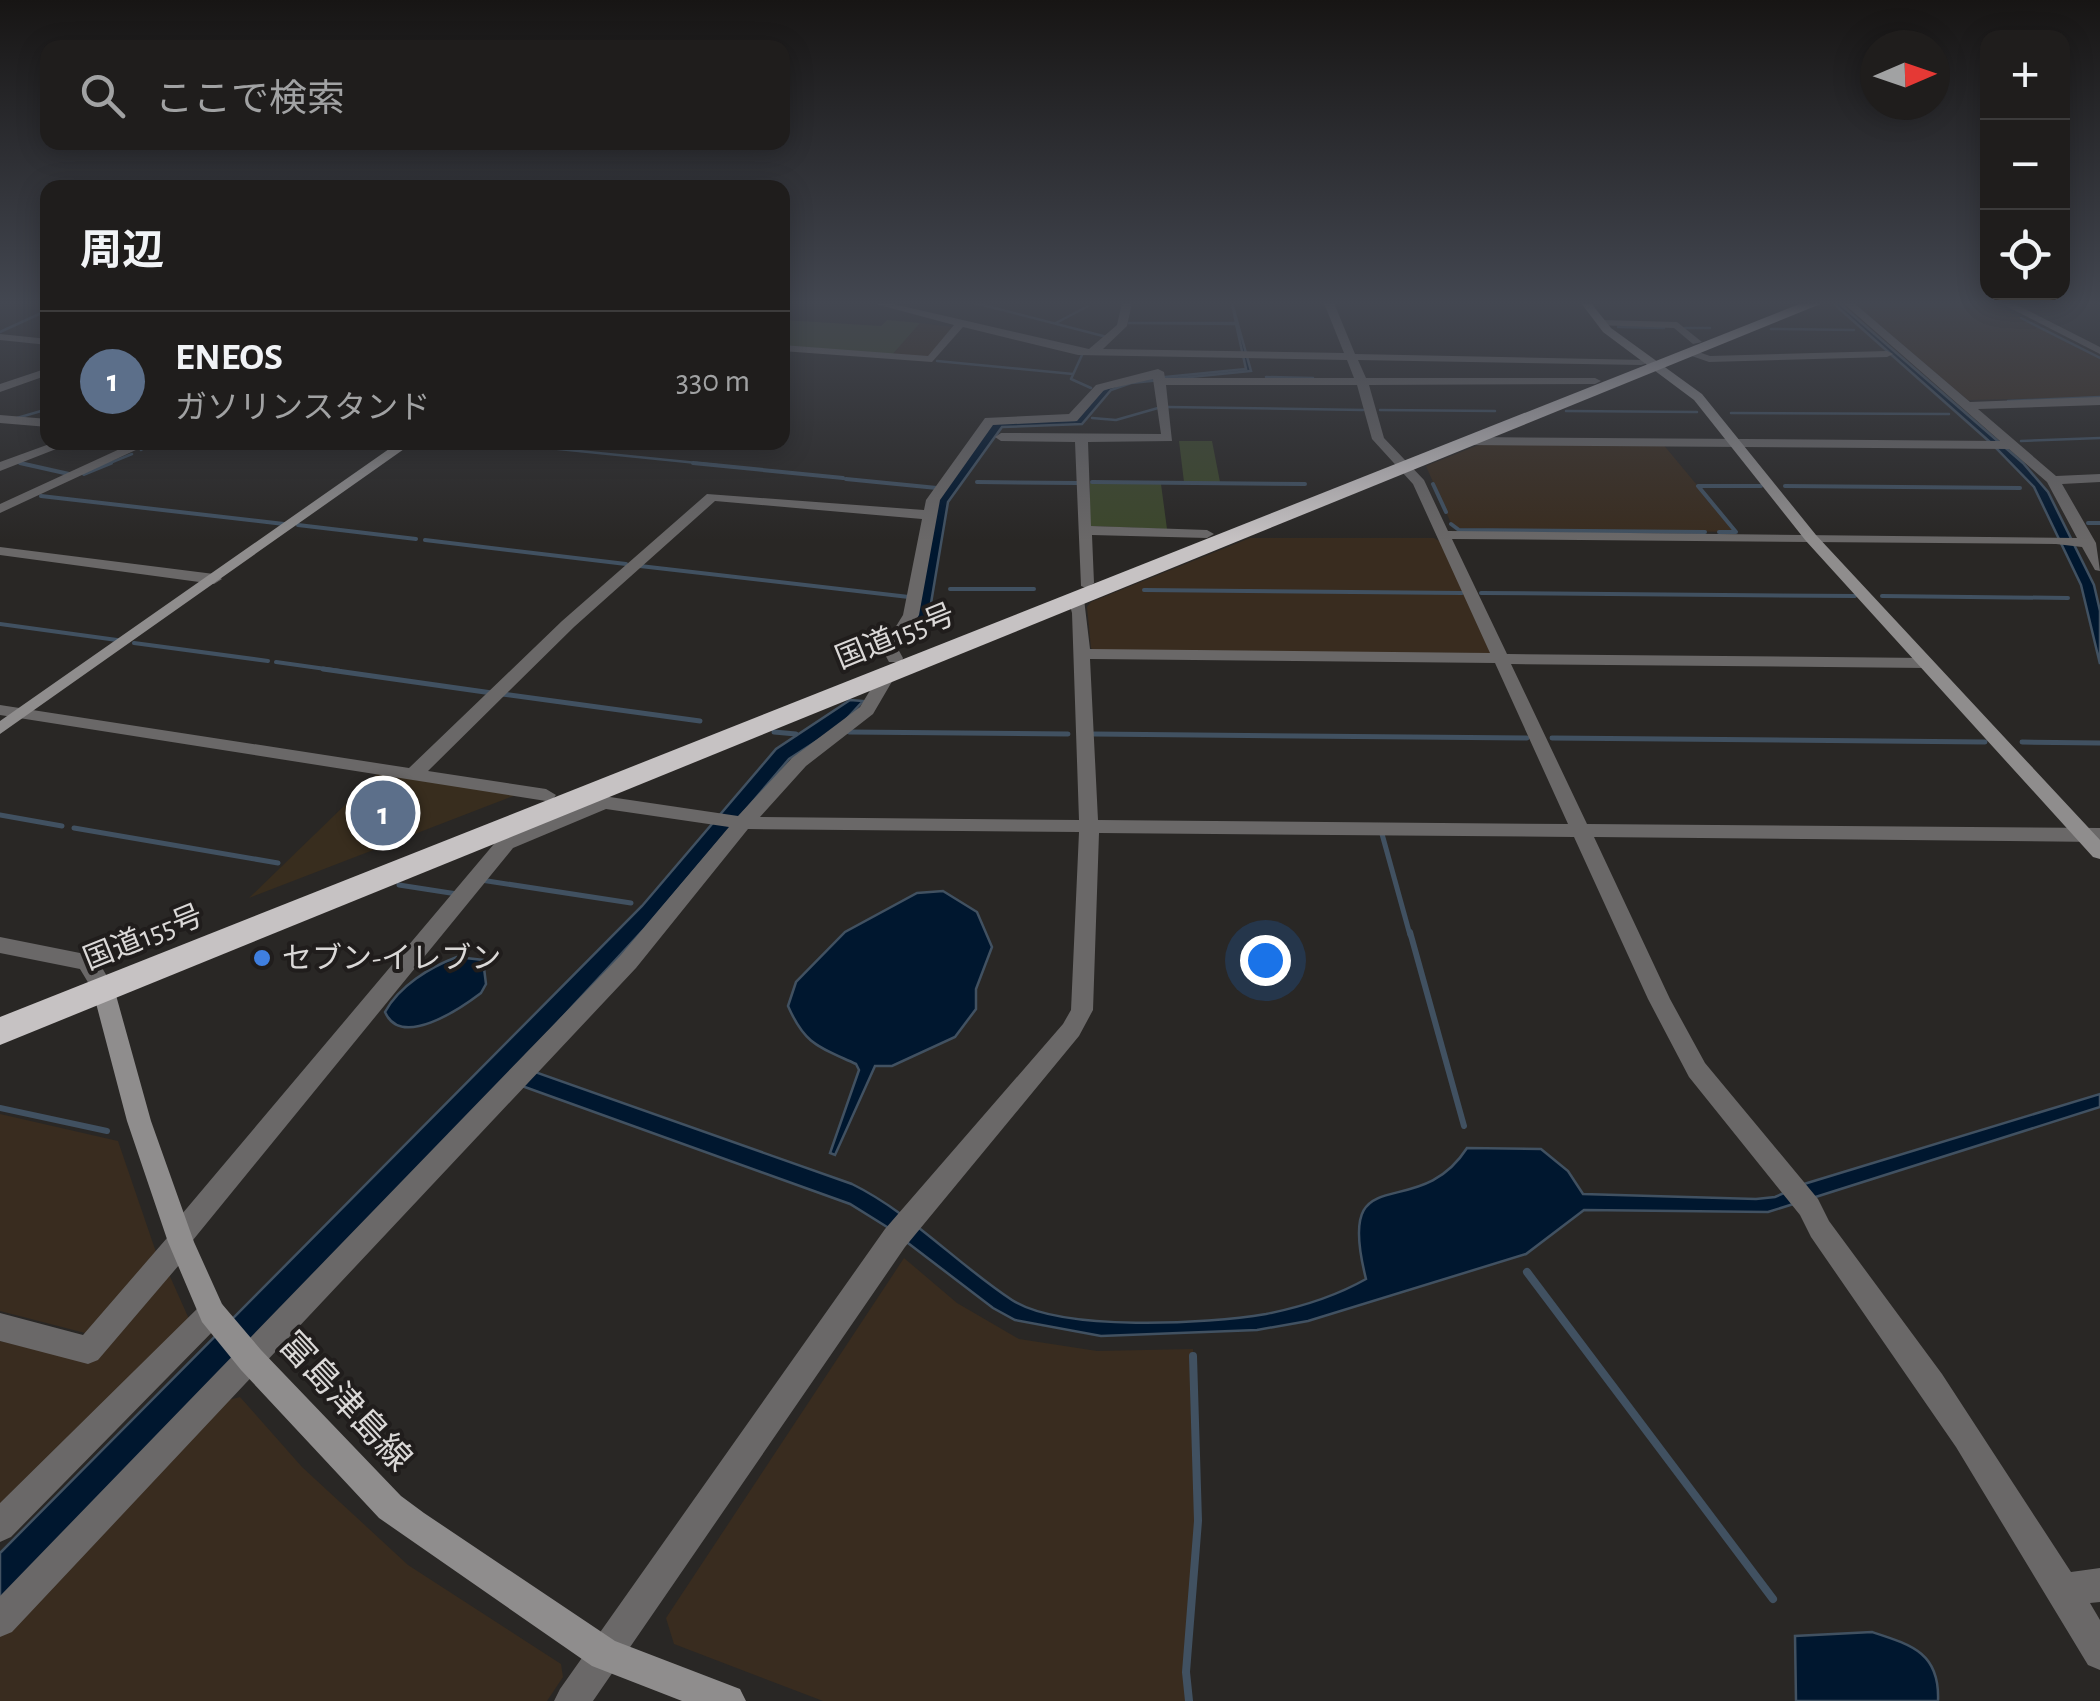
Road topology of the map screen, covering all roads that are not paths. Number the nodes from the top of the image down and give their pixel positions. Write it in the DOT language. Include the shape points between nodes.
graph roads {
  1 [pos="1130,382"];
  2 [pos="1160,382"];
  3 [pos="1362,382"];
  4 [pos="1595,382"];
  5 [pos="1603,382"];
  6 [pos="1678,382"];
  7 [pos="1940,382"];
  8 [pos="2100,401"];
  9 [pos="1968,406"];
  10 [pos="0,419"];
  11 [pos="40,422"];
  12 [pos="1001,438"];
  13 [pos="1081,438"];
  14 [pos="1736,441"];
  15 [pos="1470,442"];
  16 [pos="2012,445"];
  17 [pos="46,450"];
  18 [pos="129,450"];
  19 [pos="397,450"];
  20 [pos="1399,464"];
  21 [pos="0,467"];
  22 [pos="2100,478"];
  23 [pos="2053,480"];
  24 [pos="0,509"];
  25 [pos="929,516"];
  26 [pos="1084,530"];
  27 [pos="1207,534"];
  28 [pos="1445,535"];
  29 [pos="1812,538"];
  30 [pos="2082,542"];
  31 [pos="0,552"];
  32 [pos="2100,567"];
  33 [pos="214,579"];
  34 [pos="1081,591"];
  35 [pos="1082,654"];
  36 [pos="1503,658"];
  37 [pos="1926,663"];
  38 [pos="892,666"];
  39 [pos="0,710"];
  40 [pos="22,714"];
  41 [pos="0,729"];
  42 [pos="415,773"];
  43 [pos="546,795"];
  44 [pos="576,798"];
  45 [pos="604,802"];
  46 [pos="743,823"];
  47 [pos="1089,826"];
  48 [pos="1583,831"];
  49 [pos="2092,835"];
  50 [pos="2100,852"];
  51 [pos="0,945"];
  52 [pos="98,980"];
  53 [pos="0,1010"];
  54 [pos="0,1032"];
  55 [pos="181,1239"];
  56 [pos="212,1313"];
  57 [pos="0,1327"];
  58 [pos="251,1360"];
  59 [pos="0,1526"];
  60 [pos="2100,1585"];
  61 [pos="2064,1589"];
  62 [pos="0,1620"];
  63 [pos="2100,1653"];
  64 [pos="604,1654"];
  65 [pos="572,1701"];
  66 [pos="728,1701"];
  1 -- 25 [label="street" via="1100,387 1073,418 990,421 932,500"];
  2 -- 13 [label="street" via="1168,438"];
  3 -- 20 [label="street" via="1378,439"];
  4 -- 20 [label="highway, 国道155号"];
  5 -- 15 [label="highway, 国道155号"];
  6 -- 14 [label="street"];
  7 -- 9 [label="street"];
  8 -- 9 [label="street"];
  9 -- 16 [label="street"];
  10 -- 11 [label="street"];
  12 -- 13 [label="street"];
  13 -- 26 [label="street"];
  14 -- 15 [label="street"];
  14 -- 16 [label="street"];
  14 -- 29 [label="street"];
  15 -- 20 [label="highway, 国道155号"];
  16 -- 23 [label="street"];
  17 -- 21 [label="street"];
  18 -- 24 [label="street"];
  19 -- 33 [label="street"];
  20 -- 27 [label="highway, 国道155号"];
  20 -- 28 [label="street" via="1420,483"];
  20 -- 34 [label="highway, 国道155号"];
  22 -- 23 [label="street"];
  23 -- 30 [label="street"];
  25 -- 38 [label="street" via="911,616 890,649"];
  25 -- 42 [label="street" via="712,497"];
  26 -- 27 [label="street"];
  26 -- 34 [label="street"];
  27 -- 34 [label="highway, 国道155号"];
  28 -- 29 [label="street"];
  28 -- 36 [label="street"];
  29 -- 30 [label="street"];
  29 -- 37 [label="street"];
  30 -- 32 [label="street"];
  31 -- 33 [label="street"];
  33 -- 40 [label="street"];
  34 -- 35 [label="street"];
  34 -- 38 [label="highway, 国道155号"];
  35 -- 36 [label="street"];
  35 -- 47 [label="street"];
  36 -- 37 [label="street"];
  36 -- 48 [label="street"];
  37 -- 49 [label="street"];
  38 -- 43 [label="highway, 国道155号"];
  38 -- 44 [label="highway, 国道155号"];
  38 -- 46 [label="street" via="868,710 799,762"];
  39 -- 40 [label="street"];
  40 -- 41 [label="street"];
  40 -- 42 [label="street"];
  42 -- 43 [label="street"];
  43 -- 52 [label="highway, 国道155号"];
  44 -- 45 [label="street"];
  44 -- 52 [label="highway, 国道155号"];
  45 -- 46 [label="street"];
  45 -- 55 [label="street" via="506,843"];
  46 -- 47 [label="street"];
  46 -- 58 [label="street" via="628,962"];
  47 -- 48 [label="street"];
  47 -- 64 [label="street" via="1082,1010 1071,1030 903,1229"];
  48 -- 49 [label="street"];
  48 -- 61 [label="street" via="1697,1070 1799,1196 1968,1432"];
  49 -- 50 [label="street"];
  51 -- 52 [label="street" via="87,962"];
  52 -- 53 [label="highway, 国道155号"];
  52 -- 54 [label="highway, 国道155号"];
  52 -- 55 [label="street, 富島津島線"];
  55 -- 56 [label="street, 富島津島線"];
  55 -- 57 [label="street" via="88,1350"];
  56 -- 58 [label="street, 富島津島線"];
  56 -- 59 [label="street"];
  58 -- 62 [label="street"];
  58 -- 64 [label="street, 富島津島線" via="390,1507"];
  60 -- 61 [label="street"];
  61 -- 63 [label="street"];
  64 -- 65 [label="street"];
  64 -- 66 [label="street, 富島津島線"];
}
